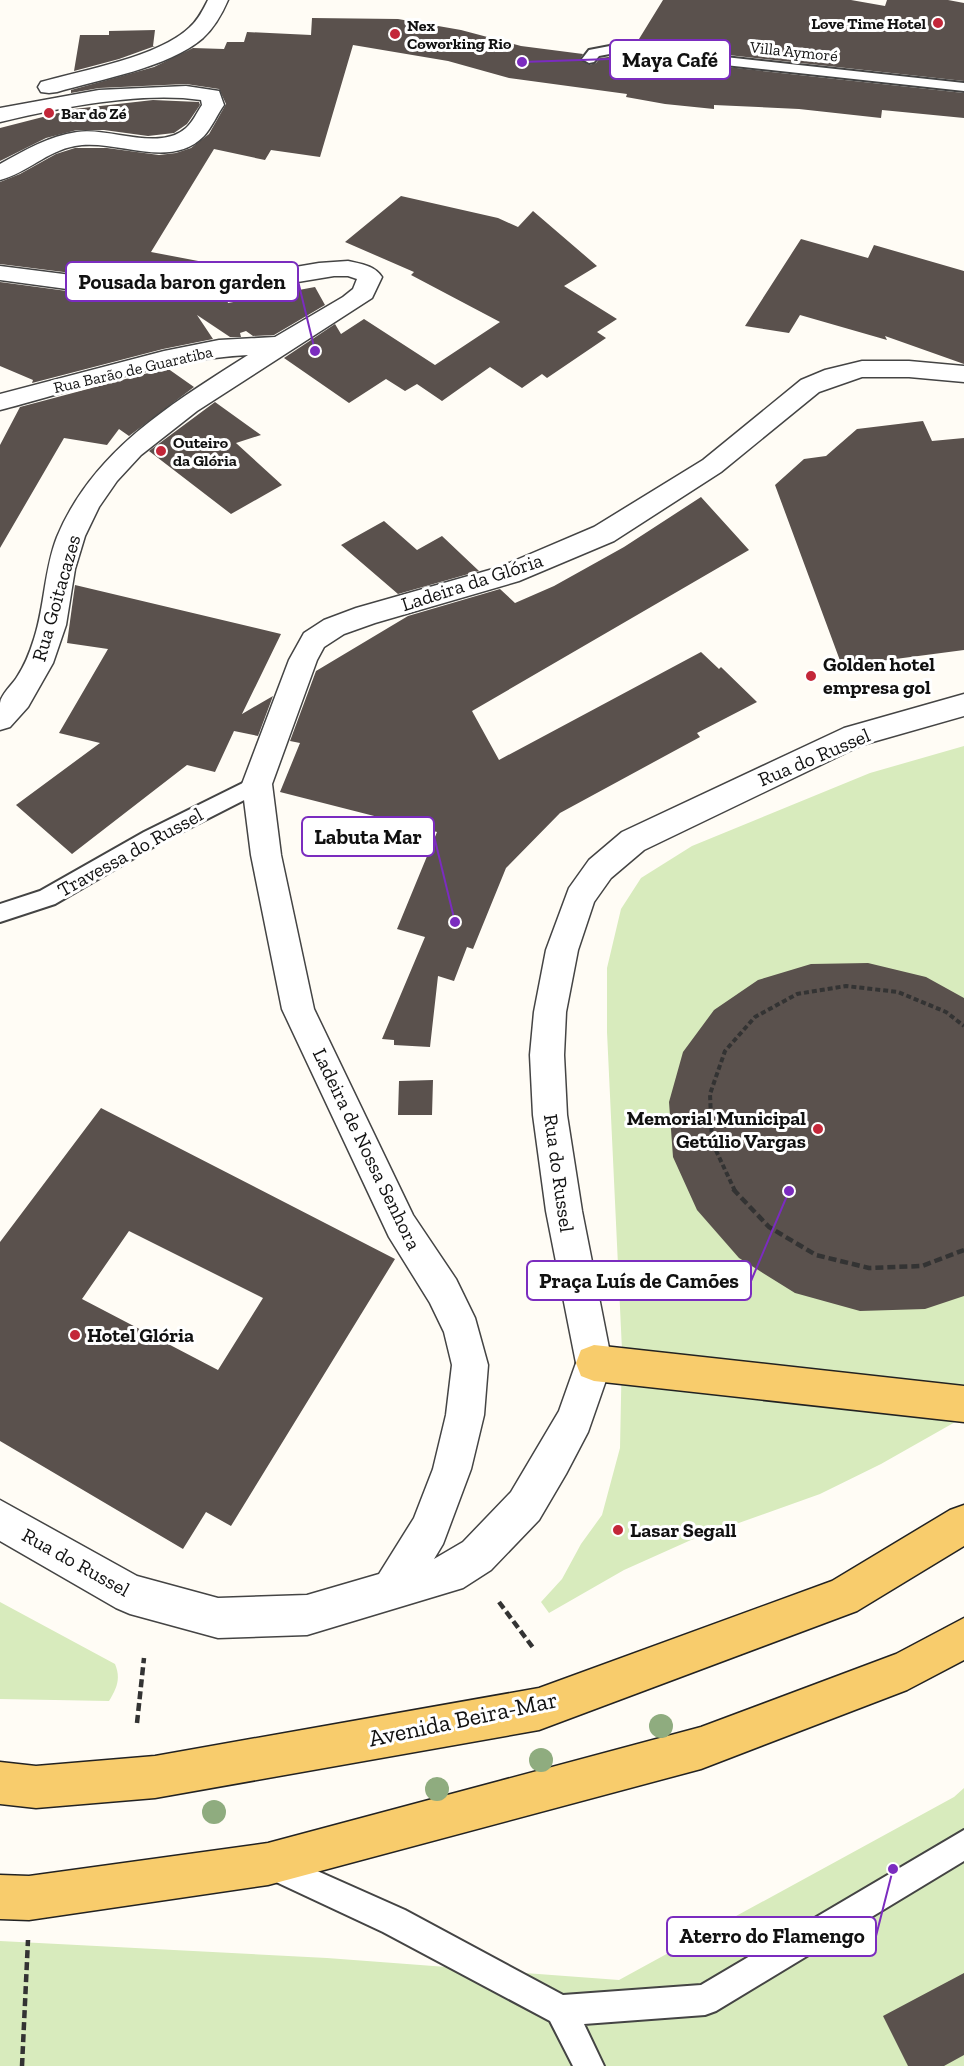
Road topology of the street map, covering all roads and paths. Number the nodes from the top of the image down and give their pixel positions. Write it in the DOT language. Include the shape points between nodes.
graph roads {
  1 [pos="218,0"];
  2 [pos="589,59"];
  3 [pos="964,87"];
  4 [pos="0,97"];
  5 [pos="0,115"];
  6 [pos="0,173"];
  7 [pos="0,273"];
  8 [pos="280,345"];
  9 [pos="964,374"];
  10 [pos="0,402"];
  11 [pos="964,705"];
  12 [pos="0,719"];
  13 [pos="257,784"];
  14 [pos="0,913"];
  15 [pos="298,1009"];
  16 [pos="964,1026"];
  17 [pos="964,1250"];
  18 [pos="594,1364"];
  19 [pos="964,1404"];
  20 [pos="0,1519"];
  21 [pos="964,1524"];
  22 [pos="393,1589"];
  23 [pos="499,1602"];
  24 [pos="964,1638"];
  25 [pos="534,1649"];
  26 [pos="144,1658"];
  27 [pos="137,1723"];
  28 [pos="0,1783"];
  29 [pos="964,1845"];
  30 [pos="268,1864"];
  31 [pos="15,1898"];
  32 [pos="561,2010"];
  33 [pos="22,2066"];
  34 [pos="590,2066"];
  1 -- 4 [label="street" via="207,21 180,45 49,87"];
  2 -- 3 [label="lane, Villa Aymoré" via="594,52 615,49"];
  5 -- 6 [label="street" via="121,93 192,92 213,99 195,132 182,142 170,145 80,138 60,142"];
  7 -- 8 [label="street, Rua Barão de Guaratiba" via="160,291 273,280 330,268 358,270 370,277 363,293 352,302"];
  8 -- 10 [label="street, Rua Barão de Guaratiba" via="219,348 164,359"];
  8 -- 12 [label="street, Rua Goitacazes" via="145,435 111,470 88,501 72,535 59,572 45,649 33,675"];
  9 -- 13 [label="street, Ladeira da Glória" via="862,369 818,382 712,466 604,534 509,574 333,627 314,640 303,660"];
  11 -- 18 [label="street, Rua do Russel" via="854,736 633,841 600,868 580,897 562,950 550,1012 548,1055 550,1115 564,1211"];
  13 -- 14 [label="lane, Travessa do Russel" via="151,838 47,898"];
  13 -- 15 [label="street, Ladeira da Glória" via="266,855"];
  15 -- 22 [label="street, Ladeira de Nossa Senhora" via="401,1226 443,1291 462,1330 470,1365 465,1415 452,1469 429,1530"];
  16 -- 17 [label="path" via="946,1012 898,992 846,986 797,994 755,1017 725,1051 710,1094 712,1142 733,1189 769,1227 816,1255 869,1268 922,1266"];
  18 -- 19 [label="main road"];
  18 -- 22 [label="street, Rua do Russel" via="575,1419 525,1506 477,1556 449,1574"];
  20 -- 22 [label="street, Rua do Russel" via="130,1594 218,1618 307,1615"];
  21 -- 28 [label="main road, Avenida Beira-Mar" via="843,1597 539,1709 155,1777 36,1786"];
  23 -- 25 [label="path"];
  24 -- 30 [label="main road" via="907,1670 701,1748"];
  26 -- 27 [label="path"];
  29 -- 32 [label="lane" via="705,2000"];
  30 -- 31 [label="main road"];
  30 -- 32 [label="lane" via="394,1921"];
  31 -- 33 [label="path"];
  32 -- 34 [label="lane"];
}
